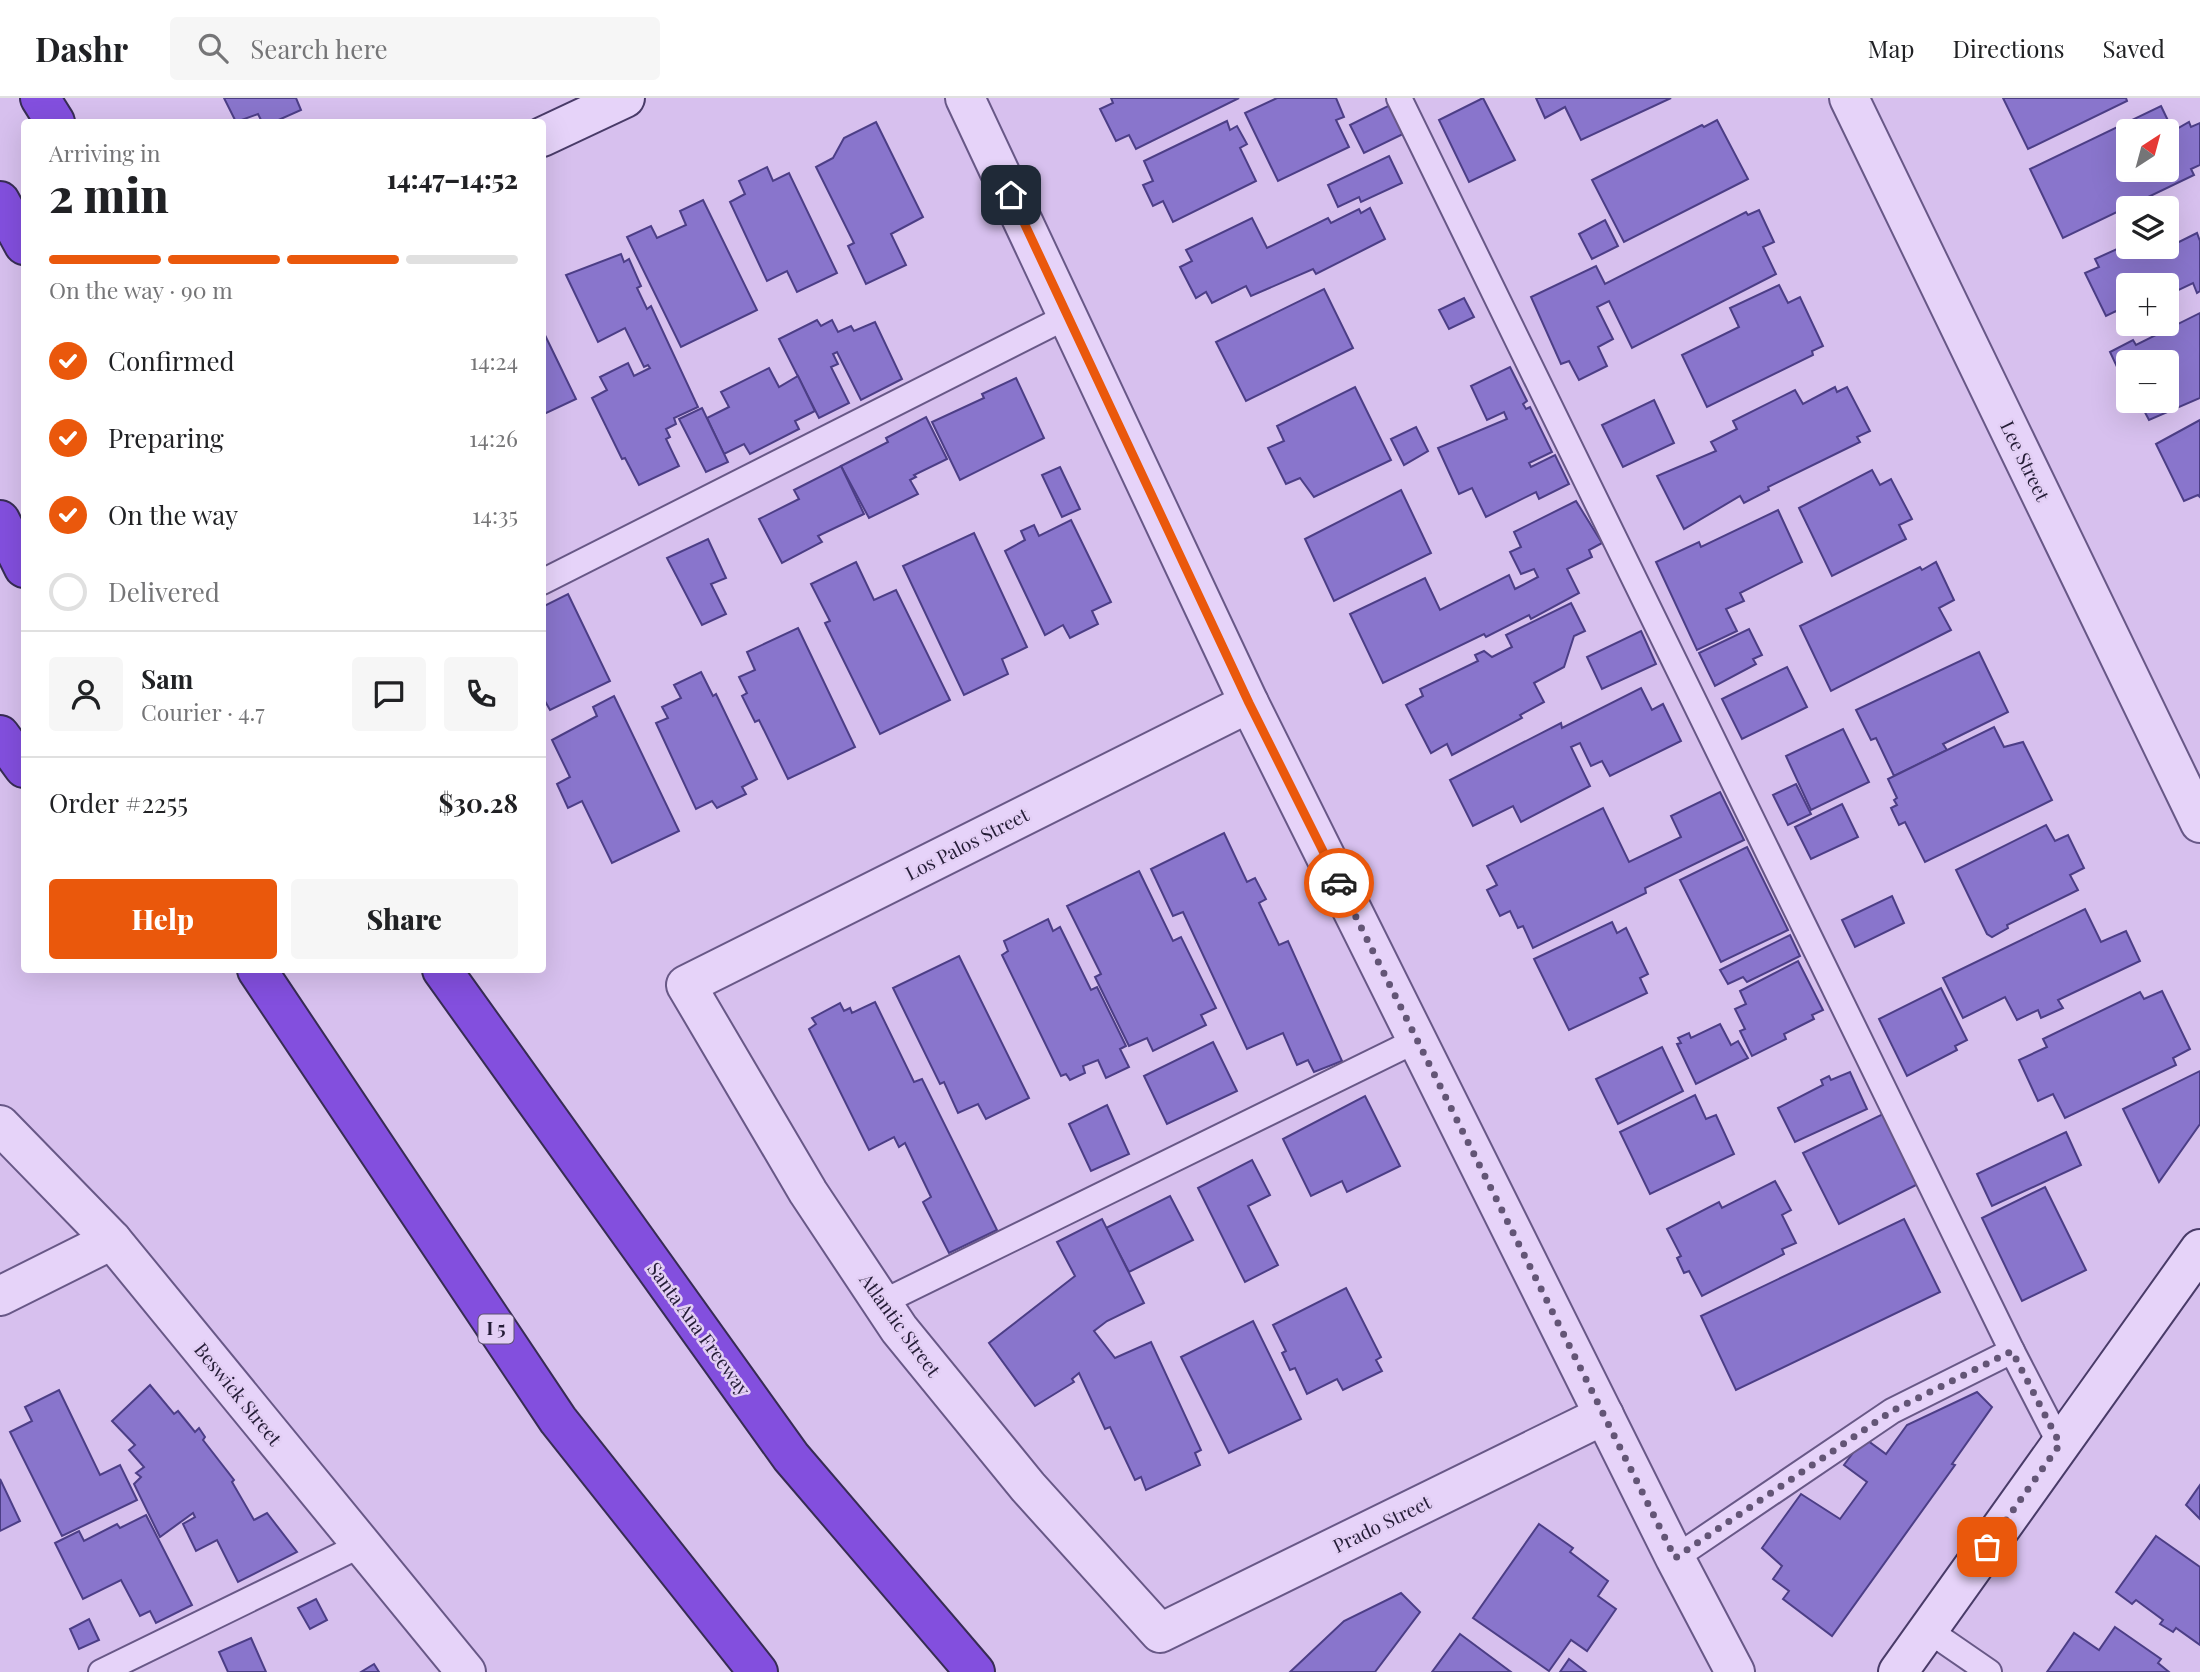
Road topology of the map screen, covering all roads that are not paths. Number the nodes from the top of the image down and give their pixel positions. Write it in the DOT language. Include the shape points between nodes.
graph roads {
  1 [pos="40,98"];
  2 [pos="625,98"];
  3 [pos="965,98"];
  4 [pos="1399,98"];
  5 [pos="1849,98"];
  6 [pos="53,119"];
  7 [pos="546,135"];
  8 [pos="0,201"];
  9 [pos="21,240"];
  10 [pos="1068,316"];
  11 [pos="0,520"];
  12 [pos="21,562"];
  13 [pos="546,580"];
  14 [pos="1249,703"];
  15 [pos="0,735"];
  16 [pos="21,764"];
  17 [pos="2200,823"];
  18 [pos="259,973"];
  19 [pos="449,976"];
  20 [pos="686,985"];
  21 [pos="1417,1040"];
  22 [pos="0,1125"];
  23 [pos="112,1240"];
  24 [pos="2200,1249"];
  25 [pos="0,1296"];
  26 [pos="881,1303"];
  27 [pos="2012,1351"];
  28 [pos="1604,1415"];
  29 [pos="2060,1444"];
  30 [pos="361,1545"];
  31 [pos="1675,1558"];
  32 [pos="1928,1630"];
  33 [pos="1160,1633"];
  34 [pos="101,1672"];
  35 [pos="466,1672"];
  36 [pos="758,1672"];
  37 [pos="975,1672"];
  38 [pos="1735,1672"];
  39 [pos="1898,1672"];
  40 [pos="1989,1672"];
  1 -- 6 [label="highway"];
  2 -- 7 [label="street"];
  3 -- 10 [label="street"];
  4 -- 27 [label="lane"];
  5 -- 17 [label="street, Lee Street"];
  8 -- 9 [label="highway"];
  10 -- 13 [label="lane"];
  10 -- 14 [label="street"];
  11 -- 12 [label="highway"];
  14 -- 20 [label="street, Los Palos Street"];
  14 -- 21 [label="street"];
  15 -- 16 [label="highway"];
  18 -- 36 [label="highway, I 5" via="558,1420"];
  19 -- 37 [label="highway, Santa Ana Freeway" via="791,1457"];
  20 -- 26 [label="street, Atlantic Street" via="808,1192"];
  21 -- 26 [label="lane"];
  21 -- 28 [label="street"];
  22 -- 23 [label="street, Beswick Street"];
  23 -- 25 [label="street"];
  23 -- 30 [label="street, Beswick Street"];
  24 -- 29 [label="street"];
  26 -- 33 [label="street, Atlantic Street" via="1028,1487"];
  27 -- 29 [label="lane"];
  27 -- 31 [label="lane" via="1892,1411"];
  28 -- 31 [label="street"];
  28 -- 33 [label="street, Prado Street"];
  29 -- 32 [label="street"];
  30 -- 34 [label="lane"];
  30 -- 35 [label="street, Beswick Street"];
  31 -- 38 [label="street"];
  32 -- 39 [label="street"];
  32 -- 40 [label="lane"];
}
